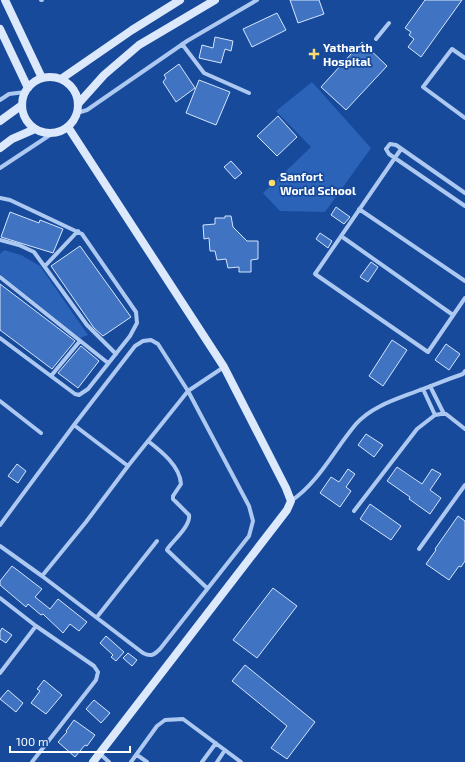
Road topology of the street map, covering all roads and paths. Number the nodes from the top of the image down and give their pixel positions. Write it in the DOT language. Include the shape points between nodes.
graph roads {
  1 [pos="4,0"];
  2 [pos="180,0"];
  3 [pos="215,0"];
  4 [pos="257,0"];
  5 [pos="389,23"];
  6 [pos="0,29"];
  7 [pos="376,39"];
  8 [pos="182,44"];
  9 [pos="465,58"];
  10 [pos="42,78"];
  11 [pos="61,79"];
  12 [pos="27,90"];
  13 [pos="249,93"];
  14 [pos="0,100"];
  15 [pos="78,104"];
  16 [pos="22,105"];
  17 [pos="77,113"];
  18 [pos="465,118"];
  19 [pos="0,121"];
  20 [pos="68,126"];
  21 [pos="35,129"];
  22 [pos="53,133"];
  23 [pos="0,148"];
  24 [pos="401,149"];
  25 [pos="395,158"];
  26 [pos="0,168"];
  27 [pos="465,193"];
  28 [pos="0,198"];
  29 [pos="465,206"];
  30 [pos="359,210"];
  31 [pos="78,232"];
  32 [pos="341,236"];
  33 [pos="0,240"];
  34 [pos="45,266"];
  35 [pos="0,277"];
  36 [pos="465,281"];
  37 [pos="465,298"];
  38 [pos="454,315"];
  39 [pos="0,338"];
  40 [pos="80,341"];
  41 [pos="116,354"];
  42 [pos="108,364"];
  43 [pos="224,367"];
  44 [pos="464,374"];
  45 [pos="51,376"];
  46 [pos="430,386"];
  47 [pos="423,389"];
  48 [pos="188,391"];
  49 [pos="0,401"];
  50 [pos="444,414"];
  51 [pos="435,415"];
  52 [pos="74,425"];
  53 [pos="465,429"];
  54 [pos="42,433"];
  55 [pos="148,441"];
  56 [pos="128,466"];
  57 [pos="465,485"];
  58 [pos="291,501"];
  59 [pos="354,511"];
  60 [pos="0,525"];
  61 [pos="157,541"];
  62 [pos="0,546"];
  63 [pos="419,549"];
  64 [pos="42,576"];
  65 [pos="207,588"];
  66 [pos="0,598"];
  67 [pos="97,618"];
  68 [pos="36,626"];
  69 [pos="0,673"];
  70 [pos="216,743"];
  71 [pos="225,750"];
  72 [pos="99,753"];
  73 [pos="137,755"];
  74 [pos="32,762"];
  75 [pos="93,762"];
  76 [pos="110,762"];
  77 [pos="131,762"];
  78 [pos="147,762"];
  79 [pos="202,762"];
  80 [pos="217,762"];
  81 [pos="241,762"];
  1 -- 10 [label="street"];
  2 -- 11 [label="street"];
  3 -- 15 [label="street" via="139,45 104,75"];
  4 -- 8 [label="street"];
  5 -- 7 [label="street"];
  6 -- 12 [label="street"];
  8 -- 13 [label="street" via="204,73"];
  8 -- 17 [label="street" via="87,110"];
  9 -- 18 [label="street" via="452,49 423,87"];
  10 -- 11 [label="street"];
  10 -- 12 [label="street" via="32,83"];
  11 -- 15 [label="street" via="70,85 76,94"];
  12 -- 14 [label="street" via="9,94"];
  12 -- 16 [label="street"];
  15 -- 17 [label="street"];
  16 -- 19 [label="street"];
  16 -- 21 [label="street" via="28,123"];
  17 -- 20 [label="street"];
  20 -- 22 [label="street"];
  20 -- 43 [label="street"];
  21 -- 22 [label="street"];
  21 -- 23 [label="street" via="12,139"];
  22 -- 26 [label="street"];
  24 -- 25 [label="street"];
  24 -- 25 [label="street" via="392,143 386,149"];
  24 -- 27 [label="street"];
  25 -- 29 [label="street"];
  25 -- 30 [label="street"];
  28 -- 31 [label="street" via="10,200"];
  30 -- 32 [label="street"];
  30 -- 36 [label="street"];
  31 -- 34 [label="street"];
  31 -- 41 [label="street" via="82,234 136,312 137,323"];
  32 -- 38 [label="street"];
  32 -- 38 [label="street" via="314,274 428,352"];
  33 -- 34 [label="street" via="34,252"];
  34 -- 41 [label="street" via="87,325"];
  35 -- 40 [label="street"];
  37 -- 38 [label="street"];
  39 -- 45 [label="street"];
  40 -- 42 [label="street"];
  40 -- 45 [label="street"];
  41 -- 42 [label="street"];
  42 -- 45 [label="street" via="88,389 79,395"];
  43 -- 48 [label="street"];
  43 -- 58 [label="street"];
  44 -- 46 [label="street"];
  46 -- 47 [label="street"];
  46 -- 50 [label="street"];
  47 -- 51 [label="street"];
  47 -- 58 [label="street" via="385,403 356,424 311,484"];
  48 -- 52 [label="street" via="158,344 151,340 143,341 135,346"];
  48 -- 55 [label="street"];
  48 -- 65 [label="street" via="249,506 253,521 249,536"];
  49 -- 54 [label="street"];
  50 -- 51 [label="street"];
  50 -- 53 [label="street"];
  51 -- 59 [label="street" via="417,429"];
  52 -- 56 [label="street"];
  52 -- 60 [label="street"];
  55 -- 56 [label="street"];
  55 -- 65 [label="street" via="179,474 181,484 173,499 190,517 188,524 167,550"];
  56 -- 64 [label="street"];
  57 -- 63 [label="street"];
  58 -- 72 [label="street" via="288,510"];
  61 -- 67 [label="street"];
  62 -- 64 [label="street"];
  64 -- 67 [label="street"];
  65 -- 67 [label="street" via="160,649 151,656 143,653"];
  66 -- 68 [label="street"];
  68 -- 69 [label="street"];
  68 -- 74 [label="street" via="94,666 98,672 96,680"];
  70 -- 71 [label="street"];
  70 -- 73 [label="street" via="183,719 165,720 157,726"];
  70 -- 79 [label="street"];
  71 -- 80 [label="street"];
  71 -- 81 [label="street"];
  72 -- 75 [label="street"];
  72 -- 76 [label="street"];
  73 -- 77 [label="street"];
  73 -- 78 [label="street"];
}
